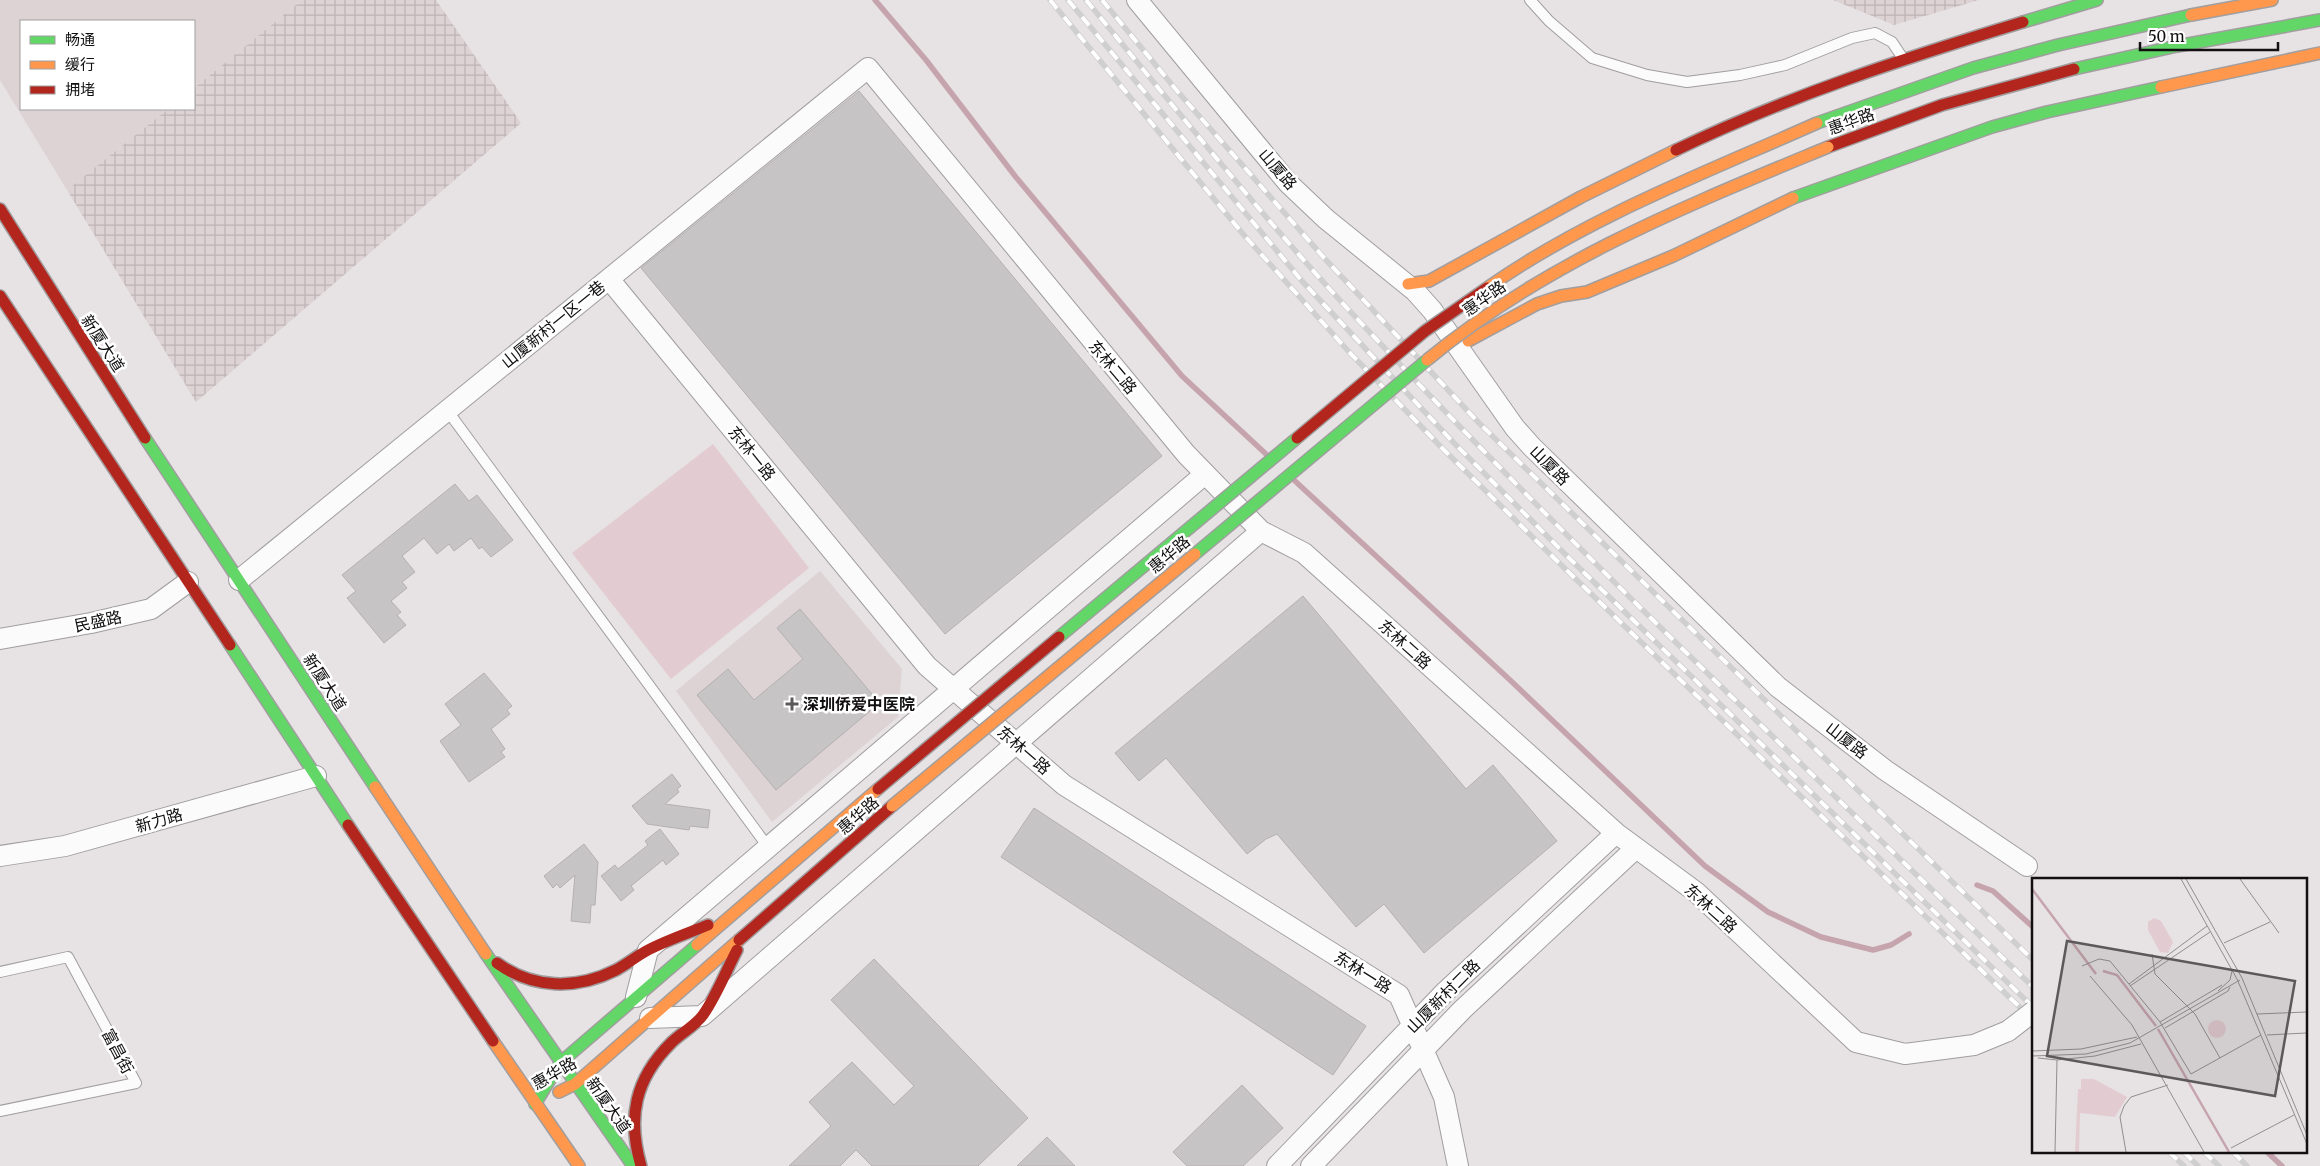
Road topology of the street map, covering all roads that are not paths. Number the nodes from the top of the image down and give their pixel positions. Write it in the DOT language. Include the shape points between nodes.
graph roads {
  1 [pos="1137,0"];
  2 [pos="1530,0"];
  3 [pos="2097,0"];
  4 [pos="2272,0"];
  5 [pos="2320,20"];
  6 [pos="2320,53"];
  7 [pos="1904,60"];
  8 [pos="868,68"];
  9 [pos="0,209"];
  10 [pos="609,279"];
  11 [pos="1408,284"];
  12 [pos="0,296"];
  13 [pos="1457,345"];
  14 [pos="447,410"];
  15 [pos="1205,474"];
  16 [pos="1261,531"];
  17 [pos="239,580"];
  18 [pos="188,582"];
  19 [pos="0,638"];
  20 [pos="953,689"];
  21 [pos="1016,744"];
  22 [pos="316,776"];
  23 [pos="1616,833"];
  24 [pos="768,847"];
  25 [pos="1636,848"];
  26 [pos="0,856"];
  27 [pos="2027,866"];
  28 [pos="730,916"];
  29 [pos="745,935"];
  30 [pos="648,950"];
  31 [pos="488,955"];
  32 [pos="0,972"];
  33 [pos="636,997"];
  34 [pos="2032,1013"];
  35 [pos="702,1016"];
  36 [pos="650,1018"];
  37 [pos="1413,1025"];
  38 [pos="1424,1050"];
  39 [pos="560,1062"];
  40 [pos="575,1084"];
  41 [pos="535,1104"];
  42 [pos="0,1111"];
  43 [pos="579,1166"];
  44 [pos="633,1166"];
  45 [pos="640,1166"];
  46 [pos="1277,1166"];
  47 [pos="1311,1166"];
  48 [pos="1458,1166"];
  1 -- 11 [label="street, 山厦路" via="1288,182 1326,219"];
  2 -- 7 [label="lane" via="1549,22 1592,58 1647,75 1687,82 1785,65 1852,38 1875,33 1892,42"];
  3 -- 7 [label="main road"];
  4 -- 28 [label="main road, 惠华路, bridge" via="2055,46 1932,81 1818,123 1586,227 1518,266 1425,330"];
  5 -- 29 [label="main road, 惠华路, bridge" via="2192,42 2060,72 1940,106 1828,147 1681,209 1597,248 1532,284 1438,351 892,806"];
  6 -- 13 [label="main road" via="2046,112 1992,127 1799,195 1673,256 1587,292 1537,304"];
  7 -- 11 [label="main road" via="1846,78 1748,118 1603,185 1429,281"];
  8 -- 10 [label="street, 山厦新村一区一巷"];
  8 -- 15 [label="street, 东林二路" via="1125,383"];
  9 -- 17 [label="main road, 新厦大道" via="58,305"];
  10 -- 14 [label="street, 山厦新村一区一巷"];
  10 -- 20 [label="street, 东林一路" via="927,666"];
  11 -- 13 [label="street, 山厦路"];
  12 -- 18 [label="main road"];
  13 -- 27 [label="street, 山厦路" via="1532,447 1778,686 1885,770"];
  14 -- 17 [label="street, 山厦新村一区一巷"];
  14 -- 24 [label="lane"];
  15 -- 16 [label="street, 东林二路"];
  15 -- 20 [label="street"];
  16 -- 21 [label="street"];
  16 -- 23 [label="street, 东林二路" via="1304,553"];
  17 -- 31 [label="main road, 新厦大道"];
  18 -- 19 [label="street, 民盛路" via="151,609"];
  18 -- 22 [label="main road"];
  20 -- 21 [label="street, 东林一路"];
  20 -- 24 [label="street"];
  21 -- 35 [label="street"];
  21 -- 37 [label="street, 东林一路" via="1064,785 1400,995"];
  22 -- 26 [label="street, 新力路" via="65,846"];
  22 -- 41 [label="main road"];
  23 -- 25 [label="street, 东林二路"];
  23 -- 37 [label="street, 山厦新村二路"];
  24 -- 30 [label="street"];
  25 -- 34 [label="street, 东林二路, bridge" via="1696,892 1856,1042 1905,1054 1974,1045 2008,1031"];
  25 -- 38 [label="street, 山厦新村二路" via="1463,1009"];
  28 -- 30 [label="main road"];
  28 -- 33 [label="main road, 惠华路"];
  29 -- 35 [label="main road"];
  29 -- 36 [label="main road, 惠华路"];
  30 -- 31 [label="main road" via="617,969 586,982 556,986 530,982 508,972"];
  30 -- 33 [label="street"];
  31 -- 39 [label="main road, 新厦大道"];
  32 -- 42 [label="lane, 富昌街" via="68,957 136,1083"];
  33 -- 39 [label="main road, 惠华路"];
  35 -- 36 [label="street"];
  35 -- 45 [label="main road" via="650,1067 637,1094 633,1122"];
  36 -- 40 [label="main road, 惠华路"];
  37 -- 38 [label="street, 东林一路"];
  37 -- 46 [label="street, 山厦新村二路"];
  38 -- 47 [label="street, 山厦新村二路"];
  38 -- 48 [label="street, 东林一路" via="1444,1096"];
  39 -- 40 [label="main road, 新厦大道"];
  39 -- 41 [label="main road, 惠华路"];
  40 -- 41 [label="main road, 惠华路"];
  40 -- 44 [label="main road, 新厦大道"];
  41 -- 43 [label="main road"];
}
